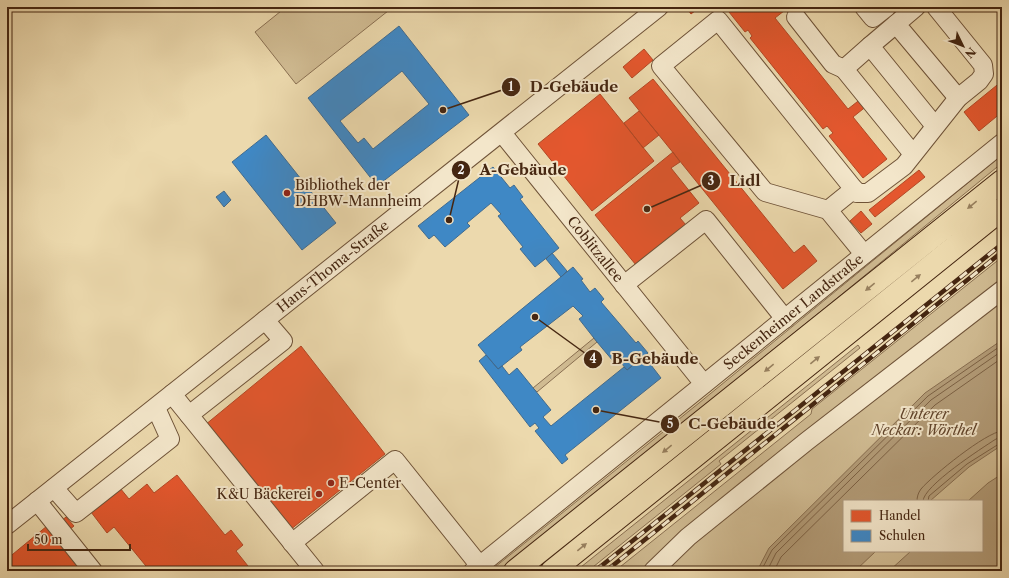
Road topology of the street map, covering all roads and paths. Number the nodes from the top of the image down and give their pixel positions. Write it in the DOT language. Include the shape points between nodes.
graph roads {
  1 [pos="659,7"];
  2 [pos="864,7"];
  3 [pos="887,7"];
  4 [pos="916,7"];
  5 [pos="936,7"];
  6 [pos="796,17"];
  7 [pos="896,24"];
  8 [pos="870,46"];
  9 [pos="844,69"];
  10 [pos="958,98"];
  11 [pos="935,126"];
  12 [pos="502,132"];
  13 [pos="1002,143"];
  14 [pos="914,154"];
  15 [pos="1002,181"];
  16 [pos="854,189"];
  17 [pos="1002,209"];
  18 [pos="828,210"];
  19 [pos="864,254"];
  20 [pos="624,285"];
  21 [pos="1002,290"];
  22 [pos="785,319"];
  23 [pos="265,320"];
  24 [pos="704,384"];
  25 [pos="172,394"];
  26 [pos="156,408"];
  27 [pos="189,415"];
  28 [pos="54,488"];
  29 [pos="37,502"];
  30 [pos="7,525"];
  31 [pos="292,543"];
  32 [pos="476,568"];
  33 [pos="92,571"];
  34 [pos="315,571"];
  35 [pos="515,571"];
  36 [pos="552,571"];
  37 [pos="653,571"];
  1 -- 12 [label="street, Hans-Thoma-Straße"];
  2 -- 3 [label="street" via="873,18"];
  4 -- 7 [label="street"];
  5 -- 10 [label="street" via="983,66 984,74 979,81"];
  6 -- 9 [label="street" via="833,64"];
  7 -- 8 [label="street"];
  7 -- 10 [label="street"];
  8 -- 9 [label="street"];
  8 -- 11 [label="street"];
  9 -- 14 [label="street"];
  10 -- 11 [label="street"];
  11 -- 14 [label="street"];
  12 -- 20 [label="street, Coblitzallee"];
  12 -- 23 [label="street, Hans-Thoma-Straße"];
  13 -- 19 [label="street, Seckenheimer Landstraße"];
  14 -- 16 [label="street" via="904,166 868,193 857,193"];
  15 -- 35 [label="main road, Seckenheimer Landstraße, one-way"];
  16 -- 18 [label="street"];
  16 -- 18 [label="street" via="718,20 661,66 766,192"];
  36 -- 17 [label="main road, one-way"];
  18 -- 19 [label="street"];
  19 -- 22 [label="street, Seckenheimer Landstraße"];
  20 -- 22 [label="street" via="706,220"];
  20 -- 24 [label="street, Coblitzallee"];
  21 -- 37 [label="street" via="801,446 688,537"];
  22 -- 24 [label="street, Seckenheimer Landstraße"];
  23 -- 25 [label="street, Hans-Thoma-Straße"];
  23 -- 27 [label="street" via="283,341"];
  24 -- 32 [label="street, Seckenheimer Landstraße"];
  25 -- 26 [label="street, Hans-Thoma-Straße"];
  25 -- 27 [label="street"];
  26 -- 28 [label="street, Hans-Thoma-Straße"];
  26 -- 28 [label="street" via="170,439 76,513"];
  27 -- 31 [label="street"];
  28 -- 29 [label="street, Hans-Thoma-Straße"];
  29 -- 30 [label="street, Hans-Thoma-Straße"];
  29 -- 33 [label="street"];
  31 -- 32 [label="street" via="395,460"];
  31 -- 34 [label="street"];
}
